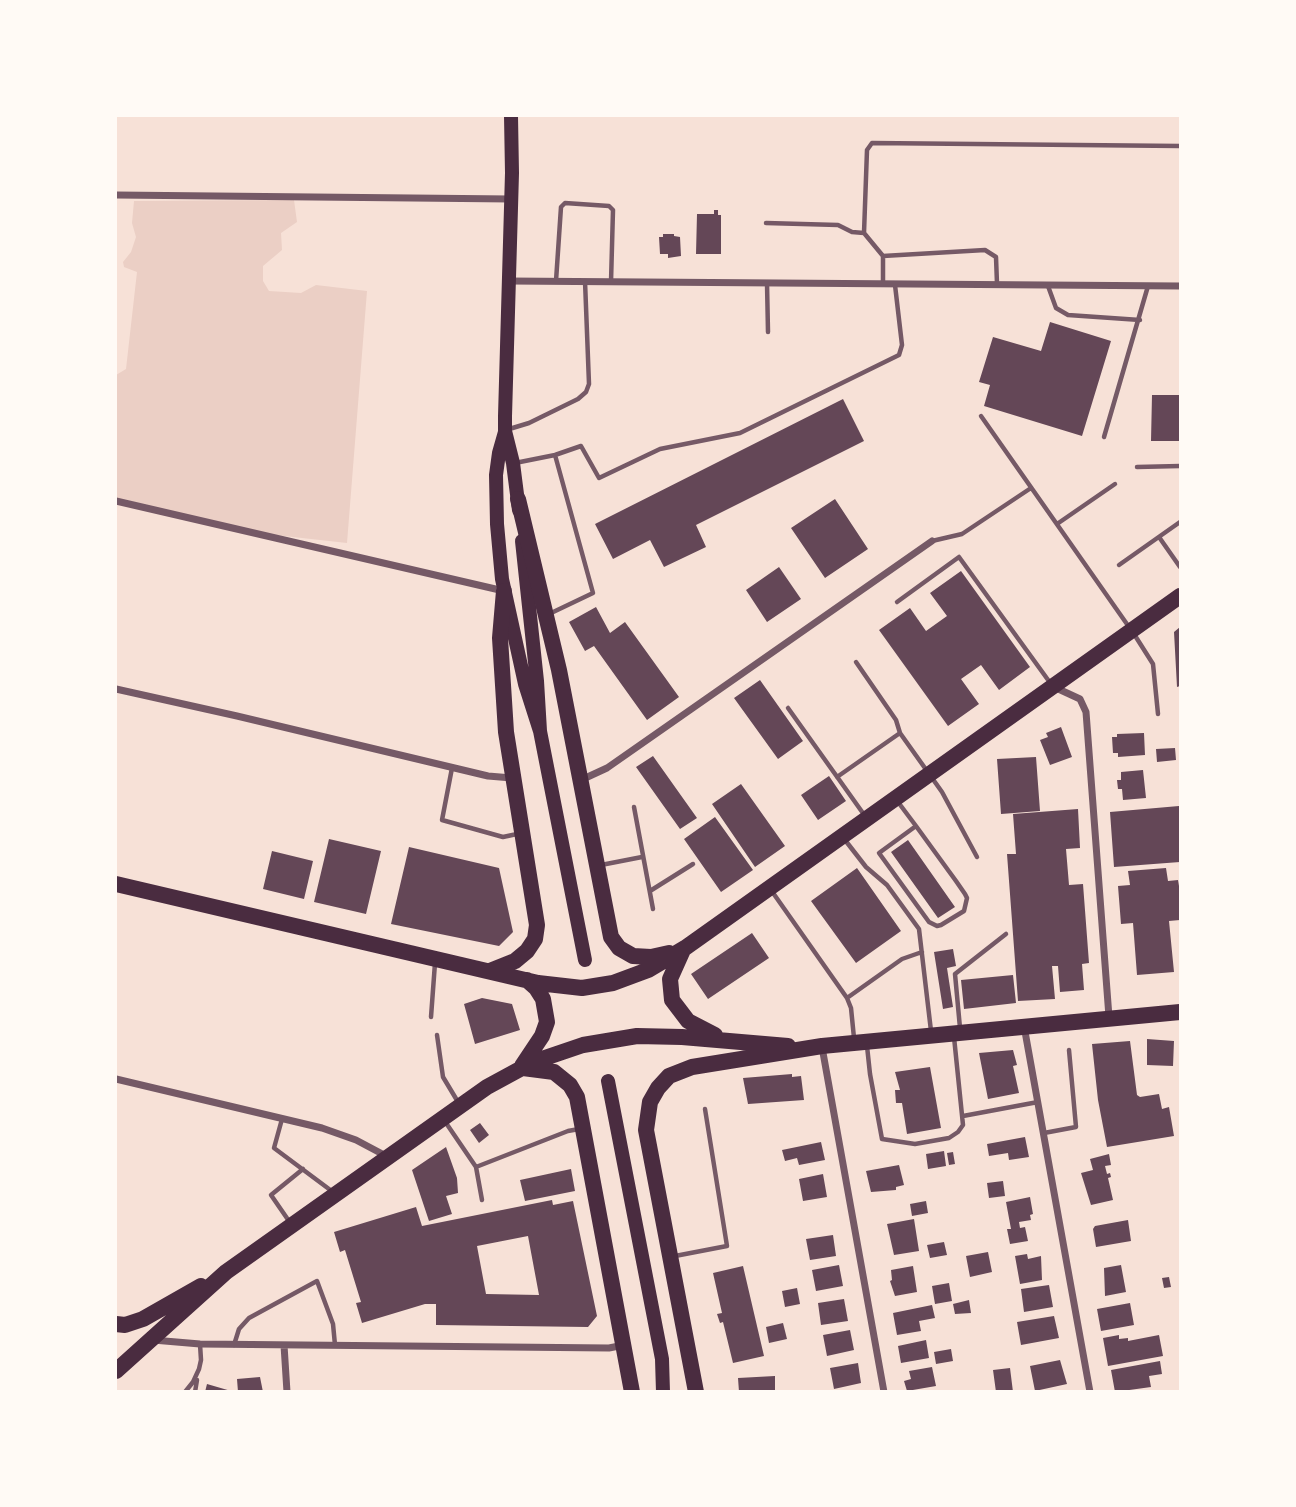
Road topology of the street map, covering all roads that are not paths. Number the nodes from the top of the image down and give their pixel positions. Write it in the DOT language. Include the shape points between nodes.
graph roads {
  1 [pos="511,116"];
  2 [pos="1181,146"];
  3 [pos="116,195"];
  4 [pos="511,199"];
  5 [pos="766,223"];
  6 [pos="864,233"];
  7 [pos="883,256"];
  8 [pos="509,281"];
  9 [pos="556,281"];
  10 [pos="585,281"];
  11 [pos="611,282"];
  12 [pos="767,284"];
  13 [pos="883,285"];
  14 [pos="895,285"];
  15 [pos="997,285"];
  16 [pos="1048,286"];
  17 [pos="1149,286"];
  18 [pos="1181,286"];
  19 [pos="1140,320"];
  20 [pos="768,332"];
  21 [pos="981,416"];
  22 [pos="505,430"];
  23 [pos="1104,437"];
  24 [pos="555,456"];
  25 [pos="513,463"];
  26 [pos="1181,466"];
  27 [pos="1137,467"];
  28 [pos="1115,484"];
  29 [pos="1031,488"];
  30 [pos="518,499"];
  31 [pos="116,502"];
  32 [pos="1181,522"];
  33 [pos="1057,524"];
  34 [pos="1159,537"];
  35 [pos="932,541"];
  36 [pos="1119,565"];
  37 [pos="1181,568"];
  38 [pos="504,591"];
  39 [pos="1181,596"];
  40 [pos="897,602"];
  41 [pos="546,616"];
  42 [pos="1131,631"];
  43 [pos="856,662"];
  44 [pos="1053,686"];
  45 [pos="116,689"];
  46 [pos="788,708"];
  47 [pos="1158,714"];
  48 [pos="540,731"];
  49 [pos="900,733"];
  50 [pos="452,768"];
  51 [pos="929,774"];
  52 [pos="837,777"];
  53 [pos="512,778"];
  54 [pos="581,780"];
  55 [pos="896,798"];
  56 [pos="634,807"];
  57 [pos="867,818"];
  58 [pos="916,827"];
  59 [pos="522,834"];
  60 [pos="843,836"];
  61 [pos="642,857"];
  62 [pos="977,857"];
  63 [pos="693,864"];
  64 [pos="596,865"];
  65 [pos="116,884"];
  66 [pos="769,888"];
  67 [pos="650,891"];
  68 [pos="653,909"];
  69 [pos="1006,934"];
  70 [pos="685,948"];
  71 [pos="922,952"];
  72 [pos="436,958"];
  73 [pos="585,960"];
  74 [pos="490,971"];
  75 [pos="527,980"];
  76 [pos="848,998"];
  77 [pos="1181,1012"];
  78 [pos="431,1017"];
  79 [pos="1109,1017"];
  80 [pos="1024,1026"];
  81 [pos="957,1032"];
  82 [pos="437,1035"];
  83 [pos="931,1035"];
  84 [pos="731,1041"];
  85 [pos="860,1042"];
  86 [pos="822,1046"];
  87 [pos="1069,1050"];
  88 [pos="521,1068"];
  89 [pos="116,1079"];
  90 [pos="608,1081"];
  91 [pos="1038,1102"];
  92 [pos="461,1105"];
  93 [pos="705,1109"];
  94 [pos="964,1116"];
  95 [pos="443,1118"];
  96 [pos="282,1119"];
  97 [pos="583,1129"];
  98 [pos="1044,1133"];
  99 [pos="388,1157"];
  100 [pos="476,1167"];
  101 [pos="303,1169"];
  102 [pos="336,1194"];
  103 [pos="482,1200"];
  104 [pos="292,1225"];
  105 [pos="671,1257"];
  106 [pos="226,1272"];
  107 [pos="116,1324"];
  108 [pos="152,1340"];
  109 [pos="200,1344"];
  110 [pos="234,1345"];
  111 [pos="284,1345"];
  112 [pos="625,1345"];
  113 [pos="335,1346"];
  114 [pos="662,1359"];
  115 [pos="200,1369"];
  116 [pos="116,1371"];
  117 [pos="185,1391"];
  118 [pos="195,1391"];
  119 [pos="287,1391"];
  120 [pos="632,1391"];
  121 [pos="663,1391"];
  122 [pos="673,1391"];
  123 [pos="696,1391"];
  124 [pos="884,1391"];
  125 [pos="1090,1391"];
  1 -- 4 [label="main road"];
  2 -- 6 [label="lane" via="872,143 867,150"];
  3 -- 4 [label="street"];
  4 -- 8 [label="main road"];
  5 -- 6 [label="lane" via="838,225"];
  6 -- 7 [label="lane"];
  7 -- 13 [label="lane"];
  7 -- 15 [label="lane" via="985,250 996,257"];
  8 -- 9 [label="street"];
  8 -- 22 [label="main road"];
  9 -- 10 [label="street"];
  9 -- 11 [label="lane" via="561,207 565,203 613,210"];
  10 -- 11 [label="street"];
  10 -- 22 [label="lane" via="586,393"];
  11 -- 12 [label="street"];
  12 -- 13 [label="street"];
  12 -- 20 [label="lane"];
  13 -- 14 [label="street"];
  14 -- 15 [label="street"];
  14 -- 24 [label="lane" via="902,345 899,355 740,433 660,450 599,478 581,446"];
  15 -- 16 [label="street"];
  16 -- 17 [label="street"];
  16 -- 19 [label="lane" via="1056,308 1068,315"];
  17 -- 18 [label="street"];
  17 -- 19 [label="lane"];
  19 -- 23 [label="lane"];
  21 -- 29 [label="lane"];
  22 -- 25 [label="main road"];
  22 -- 38 [label="main road" via="496,488"];
  24 -- 25 [label="lane"];
  24 -- 41 [label="lane" via="593,593"];
  25 -- 30 [label="main road"];
  26 -- 27 [label="lane"];
  28 -- 33 [label="lane"];
  29 -- 33 [label="lane"];
  29 -- 35 [label="lane" via="962,534"];
  30 -- 41 [label="highway"];
  30 -- 48 [label="main road"];
  31 -- 38 [label="street"];
  32 -- 34 [label="lane"];
  33 -- 42 [label="lane"];
  34 -- 36 [label="lane"];
  34 -- 37 [label="lane"];
  35 -- 54 [label="street" via="607,768"];
  38 -- 48 [label="main road"];
  38 -- 53 [label="highway" via="500,655"];
  39 -- 42 [label="highway"];
  40 -- 44 [label="lane" via="960,557"];
  41 -- 54 [label="highway"];
  42 -- 44 [label="highway"];
  42 -- 47 [label="lane" via="1153,664"];
  43 -- 49 [label="lane" via="897,720"];
  44 -- 51 [label="highway"];
  44 -- 79 [label="street" via="1080,699 1086,712"];
  45 -- 50 [label="street"];
  46 -- 52 [label="lane"];
  48 -- 73 [label="main road"];
  49 -- 51 [label="lane"];
  49 -- 52 [label="lane"];
  50 -- 53 [label="street"];
  50 -- 59 [label="lane" via="442,820 503,837"];
  51 -- 55 [label="highway"];
  51 -- 62 [label="lane"];
  52 -- 57 [label="lane"];
  53 -- 59 [label="highway"];
  54 -- 64 [label="highway"];
  55 -- 57 [label="highway"];
  55 -- 58 [label="lane"];
  56 -- 61 [label="lane"];
  57 -- 60 [label="highway"];
  58 -- 58 [label="lane" via="967,898 966,908 941,925 932,925 879,853"];
  59 -- 74 [label="highway" via="536,908 536,933 522,957"];
  60 -- 66 [label="highway"];
  60 -- 71 [label="lane" via="914,922"];
  61 -- 64 [label="lane"];
  61 -- 67 [label="lane"];
  63 -- 67 [label="lane"];
  64 -- 70 [label="highway" via="608,929 619,948 642,957"];
  65 -- 72 [label="highway"];
  66 -- 70 [label="highway"];
  66 -- 76 [label="lane"];
  67 -- 68 [label="lane"];
  69 -- 81 [label="lane" via="955,974"];
  70 -- 75 [label="highway" via="613,984 570,988"];
  70 -- 84 [label="highway" via="670,979 675,1007 697,1026"];
  71 -- 76 [label="lane" via="902,959"];
  71 -- 83 [label="lane"];
  72 -- 74 [label="highway"];
  72 -- 78 [label="lane"];
  74 -- 75 [label="highway"];
  75 -- 88 [label="highway" via="543,999 547,1021"];
  76 -- 85 [label="lane"];
  77 -- 79 [label="highway"];
  79 -- 80 [label="highway"];
  80 -- 81 [label="highway"];
  80 -- 91 [label="street"];
  81 -- 83 [label="highway"];
  81 -- 94 [label="lane" via="955,1067"];
  82 -- 92 [label="lane" via="443,1077"];
  83 -- 85 [label="highway"];
  84 -- 86 [label="highway"];
  84 -- 88 [label="highway" via="618,1038"];
  85 -- 86 [label="highway"];
  85 -- 94 [label="lane" via="882,1139 909,1145 943,1139 958,1132"];
  86 -- 105 [label="highway" via="692,1067 675,1072 658,1088 648,1108 646,1130"];
  86 -- 124 [label="street"];
  87 -- 98 [label="lane" via="1076,1127"];
  88 -- 92 [label="highway"];
  88 -- 97 [label="highway" via="547,1070 564,1079 577,1097"];
  89 -- 96 [label="street"];
  90 -- 114 [label="main road"];
  91 -- 94 [label="lane"];
  91 -- 98 [label="street"];
  92 -- 95 [label="highway"];
  93 -- 105 [label="lane" via="727,1247"];
  95 -- 99 [label="highway"];
  95 -- 100 [label="lane"];
  96 -- 99 [label="street" via="345,1135"];
  96 -- 101 [label="lane" via="274,1147"];
  97 -- 100 [label="lane"];
  97 -- 112 [label="highway"];
  98 -- 125 [label="street"];
  99 -- 102 [label="highway"];
  100 -- 103 [label="lane"];
  101 -- 102 [label="lane"];
  101 -- 104 [label="lane" via="271,1195"];
  102 -- 104 [label="highway"];
  104 -- 106 [label="highway"];
  105 -- 123 [label="highway"];
  106 -- 107 [label="highway" via="143,1319"];
  106 -- 108 [label="highway"];
  108 -- 109 [label="street"];
  108 -- 116 [label="highway"];
  109 -- 110 [label="street"];
  109 -- 115 [label="lane"];
  110 -- 111 [label="street"];
  110 -- 113 [label="lane" via="249,1318 317,1280 334,1324"];
  111 -- 113 [label="street"];
  111 -- 119 [label="street"];
  112 -- 113 [label="street"];
  112 -- 120 [label="highway"];
  114 -- 121 [label="main road"];
  114 -- 122 [label="main road"];
  115 -- 117 [label="lane"];
  115 -- 118 [label="lane"];
}
